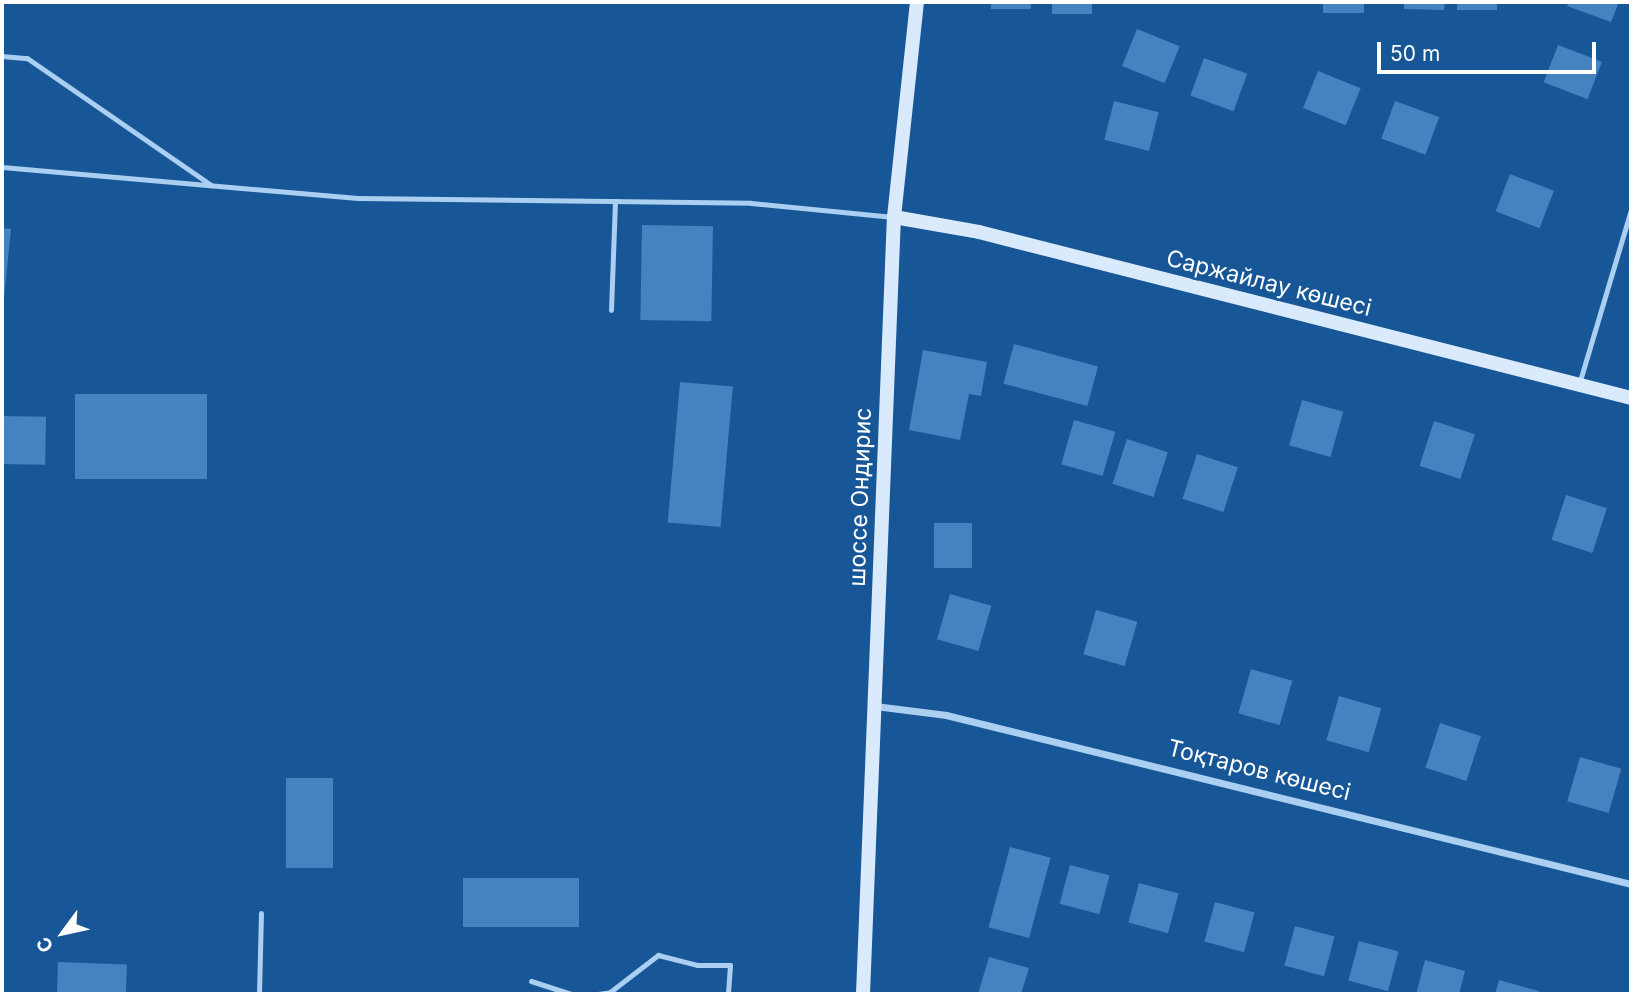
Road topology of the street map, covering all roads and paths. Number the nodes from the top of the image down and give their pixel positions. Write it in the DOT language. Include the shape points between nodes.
graph roads {
  1 [pos="917,2"];
  2 [pos="2,56"];
  3 [pos="2,167"];
  4 [pos="214,187"];
  5 [pos="615,201"];
  6 [pos="1631,210"];
  7 [pos="894,217"];
  8 [pos="611,310"];
  9 [pos="1579,384"];
  10 [pos="1631,398"];
  11 [pos="874,706"];
  12 [pos="1631,884"];
  13 [pos="261,913"];
  14 [pos="531,981"];
  15 [pos="259,994"];
  16 [pos="571,994"];
  17 [pos="598,994"];
  18 [pos="728,994"];
  19 [pos="863,994"];
  1 -- 7 [label="main road, шоссе Ондирис"];
  2 -- 4 [label="lane" via="27,58"];
  3 -- 4 [label="lane"];
  4 -- 5 [label="lane" via="358,198"];
  5 -- 7 [label="lane" via="751,204"];
  5 -- 8 [label="lane"];
  6 -- 9 [label="lane"];
  7 -- 9 [label="main road, Саржайлау көшесі" via="979,232"];
  7 -- 11 [label="main road, шоссе Ондирис"];
  9 -- 10 [label="main road, Саржайлау көшесі"];
  11 -- 12 [label="street, Тоқтаров көшесі" via="946,715"];
  11 -- 19 [label="main road, шоссе Ондирис"];
  13 -- 15 [label="lane"];
  14 -- 16 [label="lane"];
  17 -- 18 [label="lane" via="610,992 658,955 697,965 730,965"];
}
